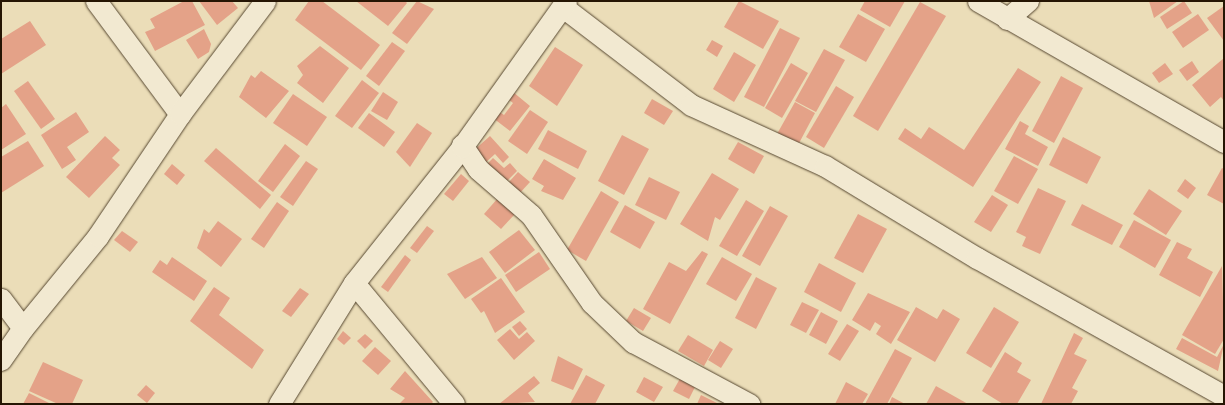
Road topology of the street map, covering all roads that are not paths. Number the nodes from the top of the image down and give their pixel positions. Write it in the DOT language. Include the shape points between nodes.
graph roads {
  1 [pos="96,1"];
  2 [pos="265,1"];
  3 [pos="978,1"];
  4 [pos="1028,1"];
  5 [pos="565,4"];
  6 [pos="1007,20"];
  7 [pos="180,114"];
  8 [pos="1219,134"];
  9 [pos="462,145"];
  10 [pos="354,283"];
  11 [pos="1,299"];
  12 [pos="23,328"];
  13 [pos="1,360"];
  14 [pos="1224,396"];
  15 [pos="278,404"];
  16 [pos="454,404"];
  17 [pos="748,404"];
  1 -- 7 [label="street"];
  2 -- 7 [label="street"];
  3 -- 6 [label="street"];
  4 -- 6 [label="street"];
  5 -- 9 [label="street"];
  5 -- 14 [label="street" via="691,105 824,166 976,258"];
  6 -- 8 [label="street"];
  7 -- 12 [label="street" via="98,236"];
  9 -- 10 [label="street"];
  9 -- 17 [label="street" via="478,169 531,215 592,303 633,342"];
  10 -- 15 [label="street"];
  10 -- 16 [label="street"];
  11 -- 12 [label="street"];
  12 -- 13 [label="street"];
}
